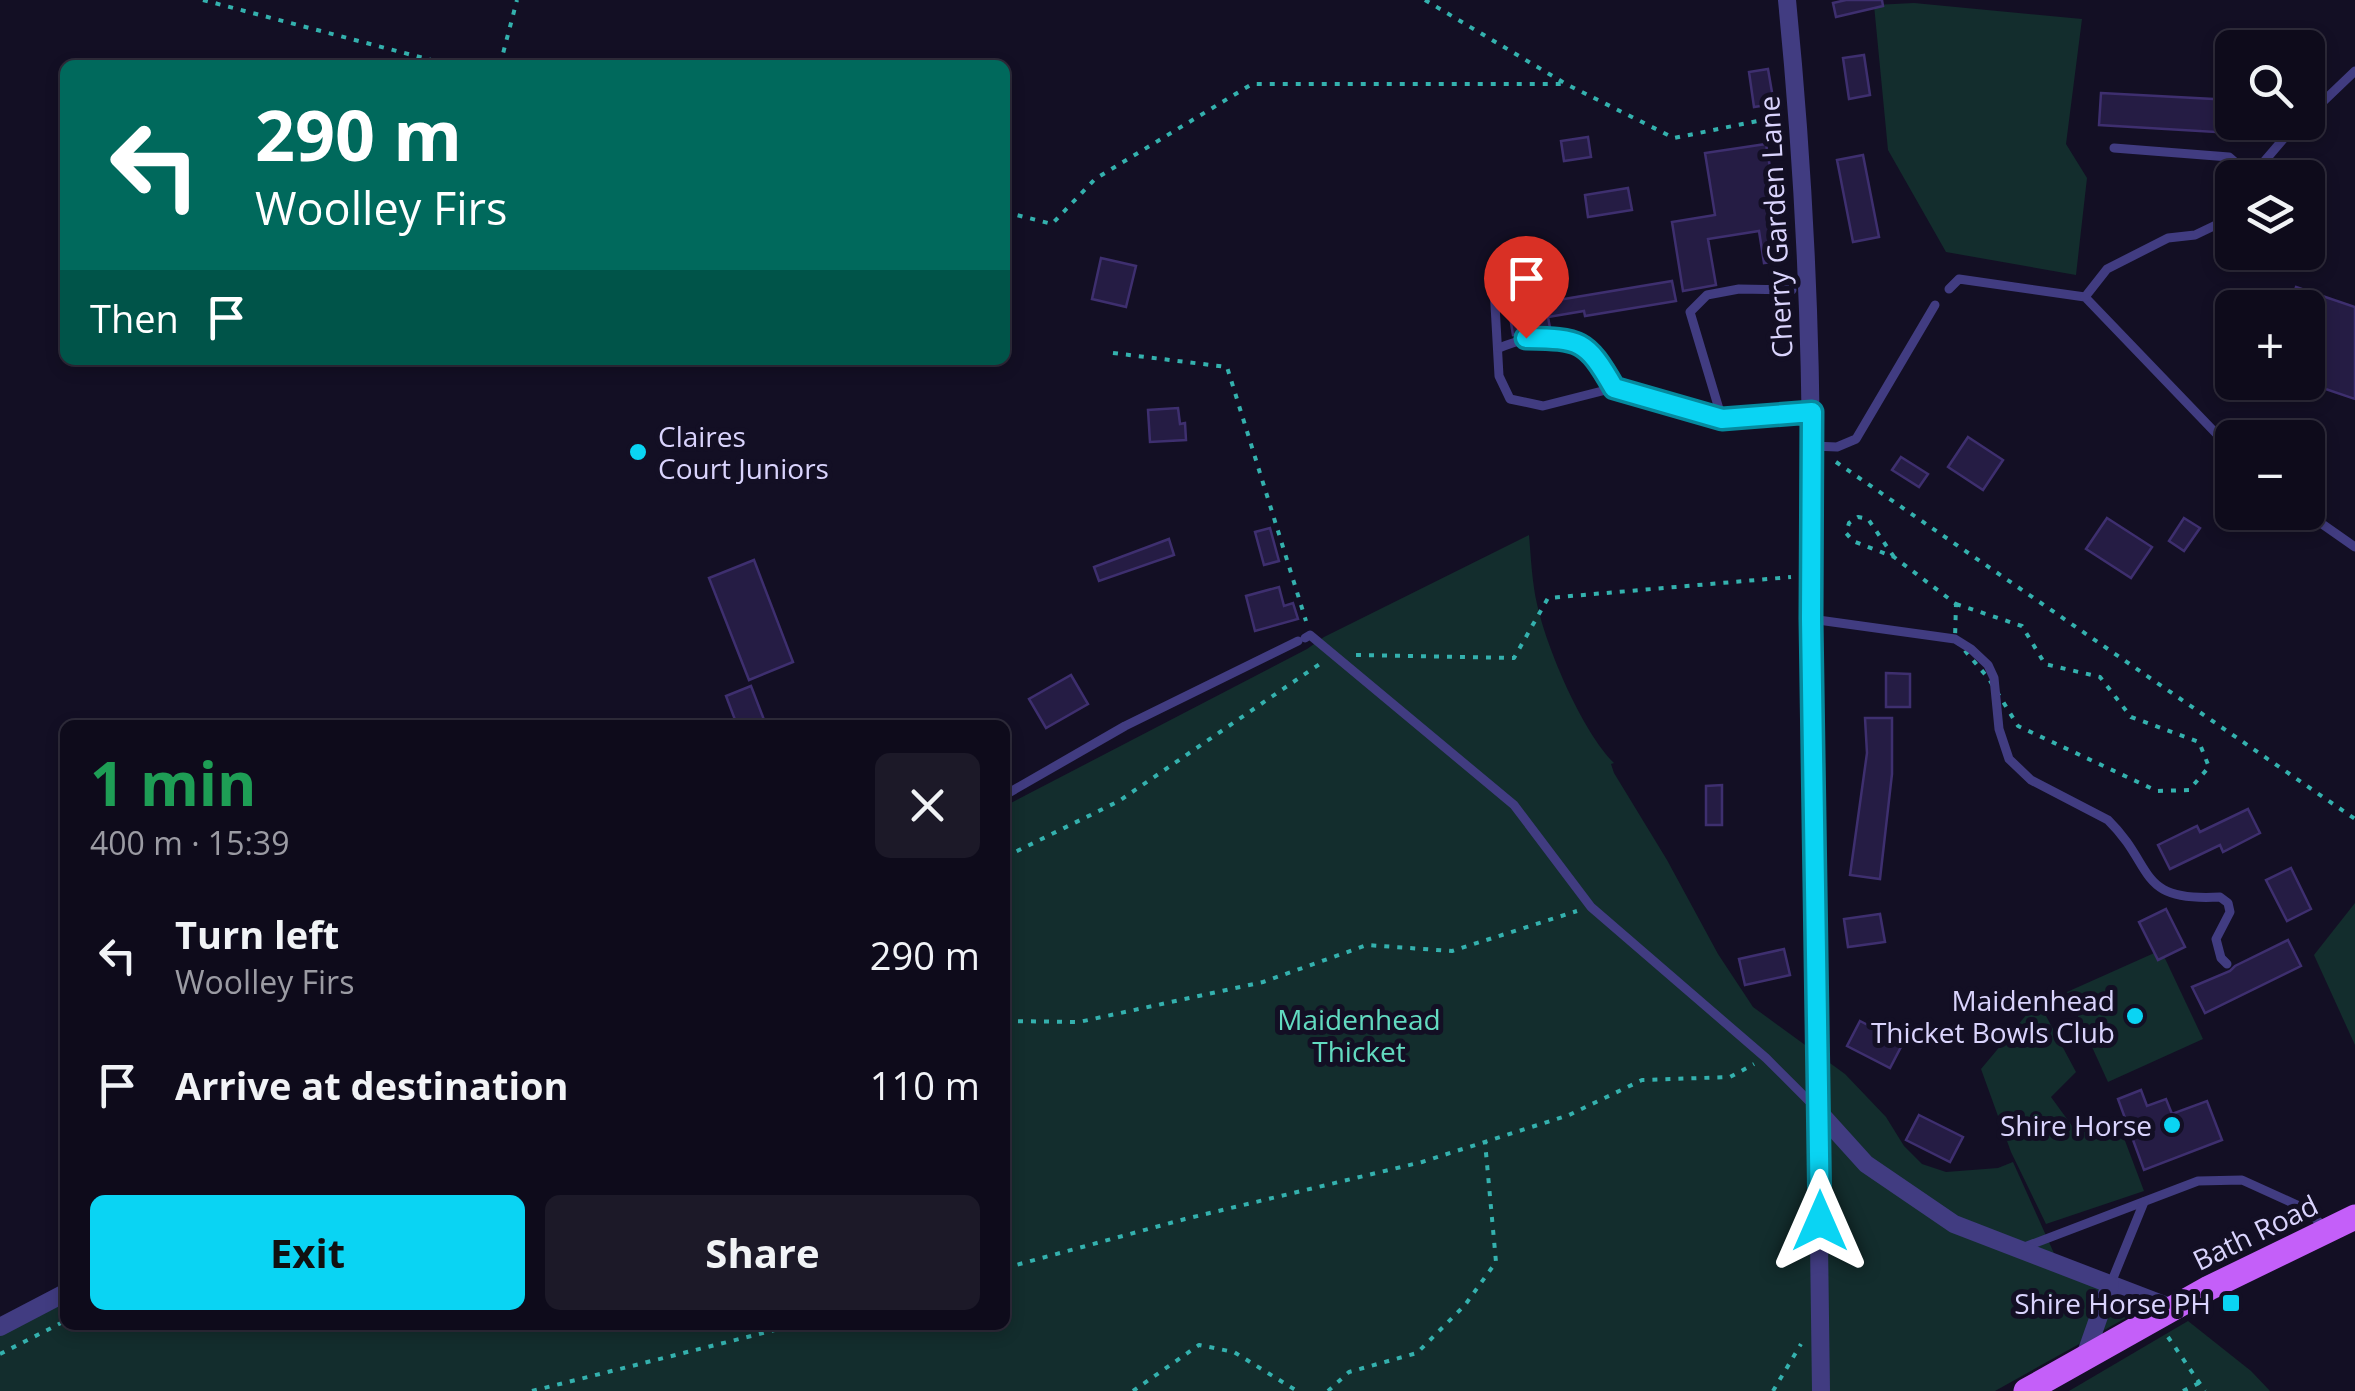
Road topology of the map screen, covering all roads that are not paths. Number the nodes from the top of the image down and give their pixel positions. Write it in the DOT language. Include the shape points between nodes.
graph roads {
  1 [pos="1787,0"];
  2 [pos="2355,71"];
  3 [pos="2325,100"];
  4 [pos="2283,140"];
  5 [pos="2114,148"];
  6 [pos="2230,160"];
  7 [pos="2266,160"];
  8 [pos="2215,225"];
  9 [pos="1494,287"];
  10 [pos="1949,289"];
  11 [pos="1792,290"];
  12 [pos="2085,297"];
  13 [pos="1935,305"];
  14 [pos="1499,348"];
  15 [pos="1614,388"];
  16 [pos="1812,412"];
  17 [pos="1722,419"];
  18 [pos="2215,432"];
  19 [pos="1813,446"];
  20 [pos="2325,526"];
  21 [pos="2355,547"];
  22 [pos="1811,619"];
  23 [pos="1010,792"];
  24 [pos="2227,964"];
  25 [pos="1819,1112"];
  26 [pos="2144,1202"];
  27 [pos="2355,1217"];
  28 [pos="2326,1230"];
  29 [pos="2015,1251"];
  30 [pos="2110,1285"];
  31 [pos="60,1296"];
  32 [pos="2163,1313"];
  33 [pos="0,1327"];
  34 [pos="2085,1356"];
  35 [pos="1821,1391"];
  36 [pos="2026,1391"];
  1 -- 16 [label="street, Cherry Garden Lane"];
  2 -- 3 [label="lane"];
  4 -- 7 [label="lane"];
  5 -- 6 [label="lane"];
  8 -- 12 [label="lane" via="2168,238 2107,269"];
  9 -- 14 [label="lane"];
  10 -- 12 [label="lane" via="1959,279 1979,280"];
  11 -- 17 [label="lane" via="1707,294 1690,312"];
  12 -- 18 [label="lane"];
  13 -- 19 [label="lane" via="1856,439"];
  14 -- 15 [label="lane" via="1526,338 1572,338 1596,358"];
  14 -- 15 [label="lane" via="1510,399 1542,406"];
  15 -- 17 [label="lane"];
  16 -- 17 [label="lane"];
  16 -- 19 [label="street, Cherry Garden Lane"];
  19 -- 22 [label="street, Cherry Garden Lane"];
  20 -- 21 [label="lane"];
  22 -- 24 [label="lane" via="1955,639 1980,655 1995,689 2002,743 2017,769 2108,820 2163,892 2228,903 2216,939"];
  22 -- 25 [label="street, Cherry Garden Lane"];
  23 -- 25 [label="lane" via="1124,726 1304,638 1334,654 1514,806 1590,907"];
  25 -- 29 [label="street" via="1866,1164 1954,1224"];
  25 -- 35 [label="street, Cherry Garden Lane"];
  26 -- 28 [label="lane" via="2198,1181 2242,1180 2308,1210"];
  26 -- 29 [label="lane"];
  26 -- 30 [label="lane"];
  27 -- 28 [label="main road, Bath Road"];
  28 -- 32 [label="main road, Bath Road"];
  29 -- 30 [label="street"];
  30 -- 32 [label="street"];
  30 -- 34 [label="street"];
  31 -- 33 [label="street"];
  32 -- 34 [label="main road, Bath Road"];
  34 -- 36 [label="main road, Bath Road"];
}
